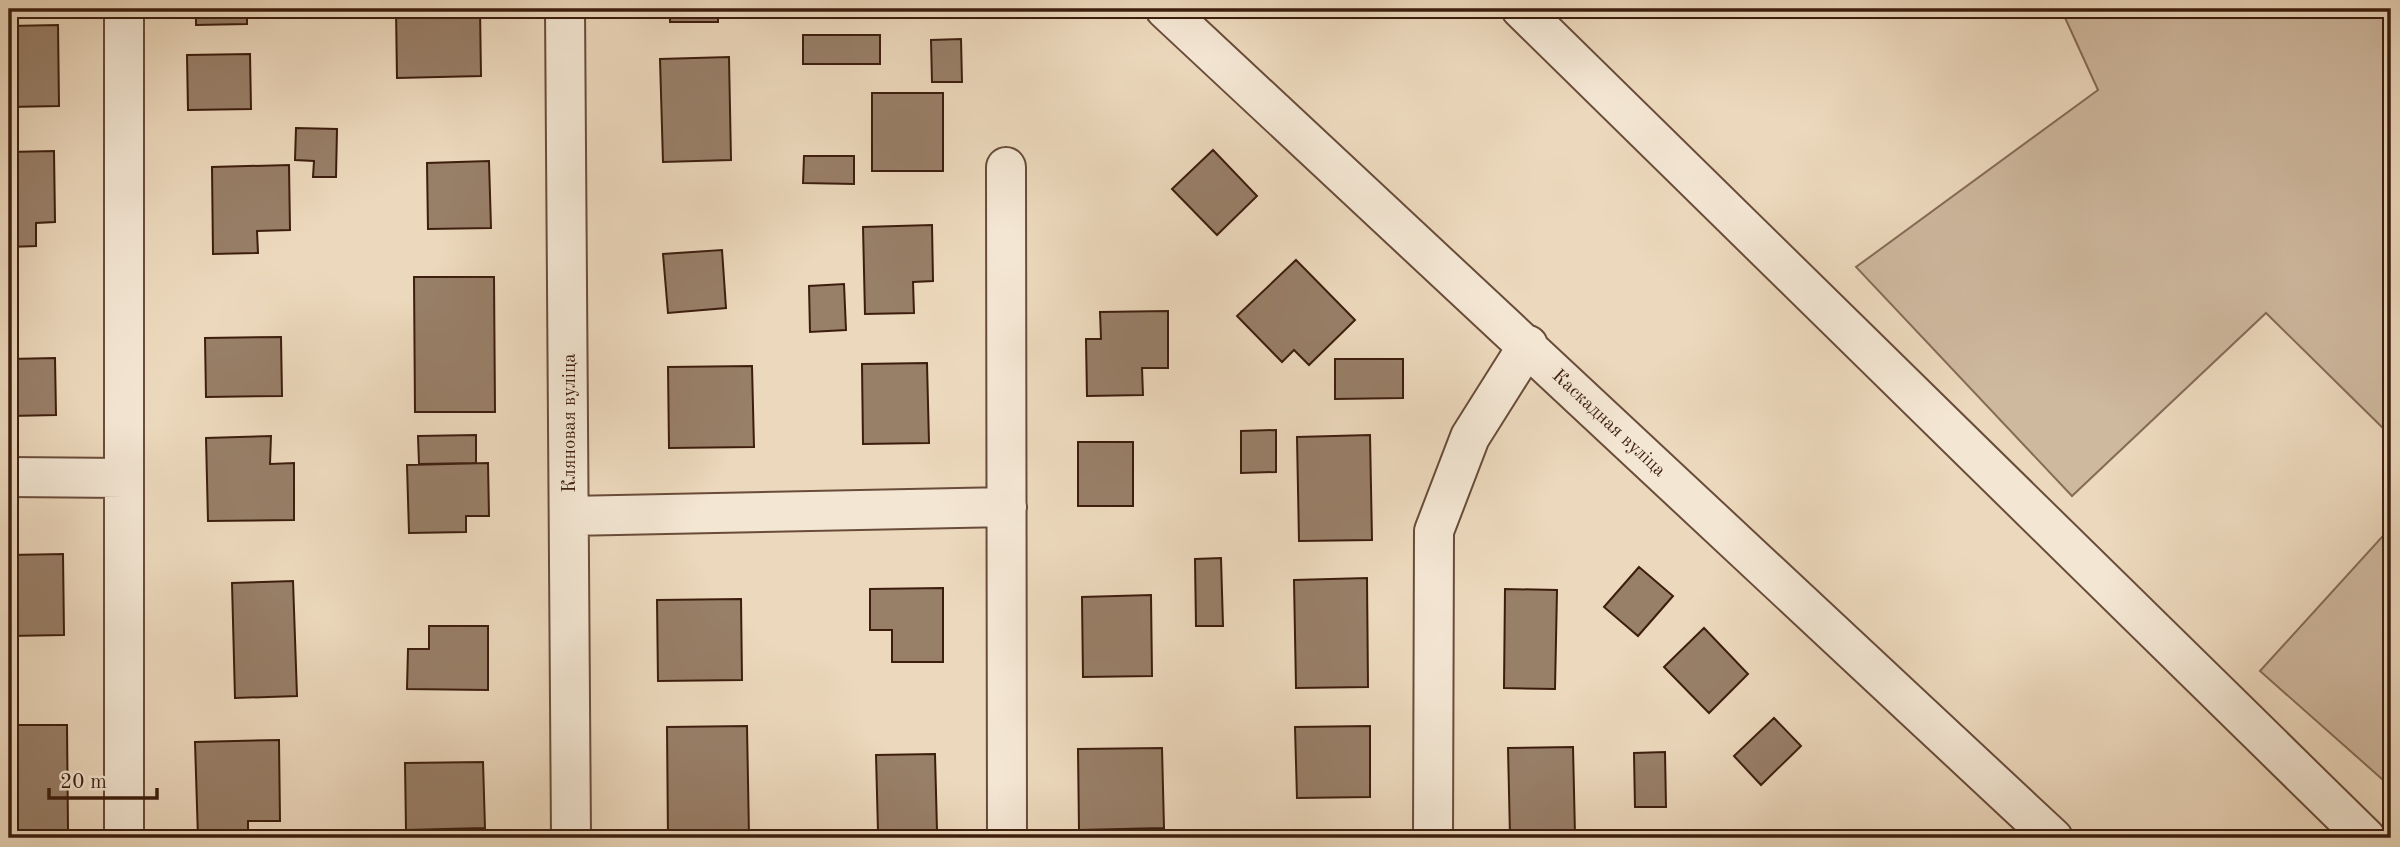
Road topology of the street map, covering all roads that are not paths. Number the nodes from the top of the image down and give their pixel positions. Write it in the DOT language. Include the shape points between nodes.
graph roads {
  1 [pos="124,9"];
  2 [pos="565,9"];
  3 [pos="1165,9"];
  4 [pos="1521,9"];
  5 [pos="1006,167"];
  6 [pos="1528,345"];
  7 [pos="9,477"];
  8 [pos="124,478"];
  9 [pos="1007,507"];
  10 [pos="569,516"];
  11 [pos="2034,831"];
  12 [pos="124,838"];
  13 [pos="571,838"];
  14 [pos="1007,838"];
  15 [pos="1433,838"];
  16 [pos="2366,838"];
  1 -- 8 [label="street"];
  2 -- 10 [label="street, Кляновая вуліца"];
  3 -- 6 [label="street, Каскадная вуліца"];
  4 -- 16 [label="street"];
  5 -- 9 [label="street"];
  6 -- 11 [label="street, Каскадная вуліца"];
  6 -- 15 [label="street" via="1470,437 1434,531"];
  7 -- 8 [label="street"];
  8 -- 12 [label="street"];
  9 -- 10 [label="street"];
  9 -- 14 [label="street"];
  10 -- 13 [label="street, Кляновая вуліца"];
}
